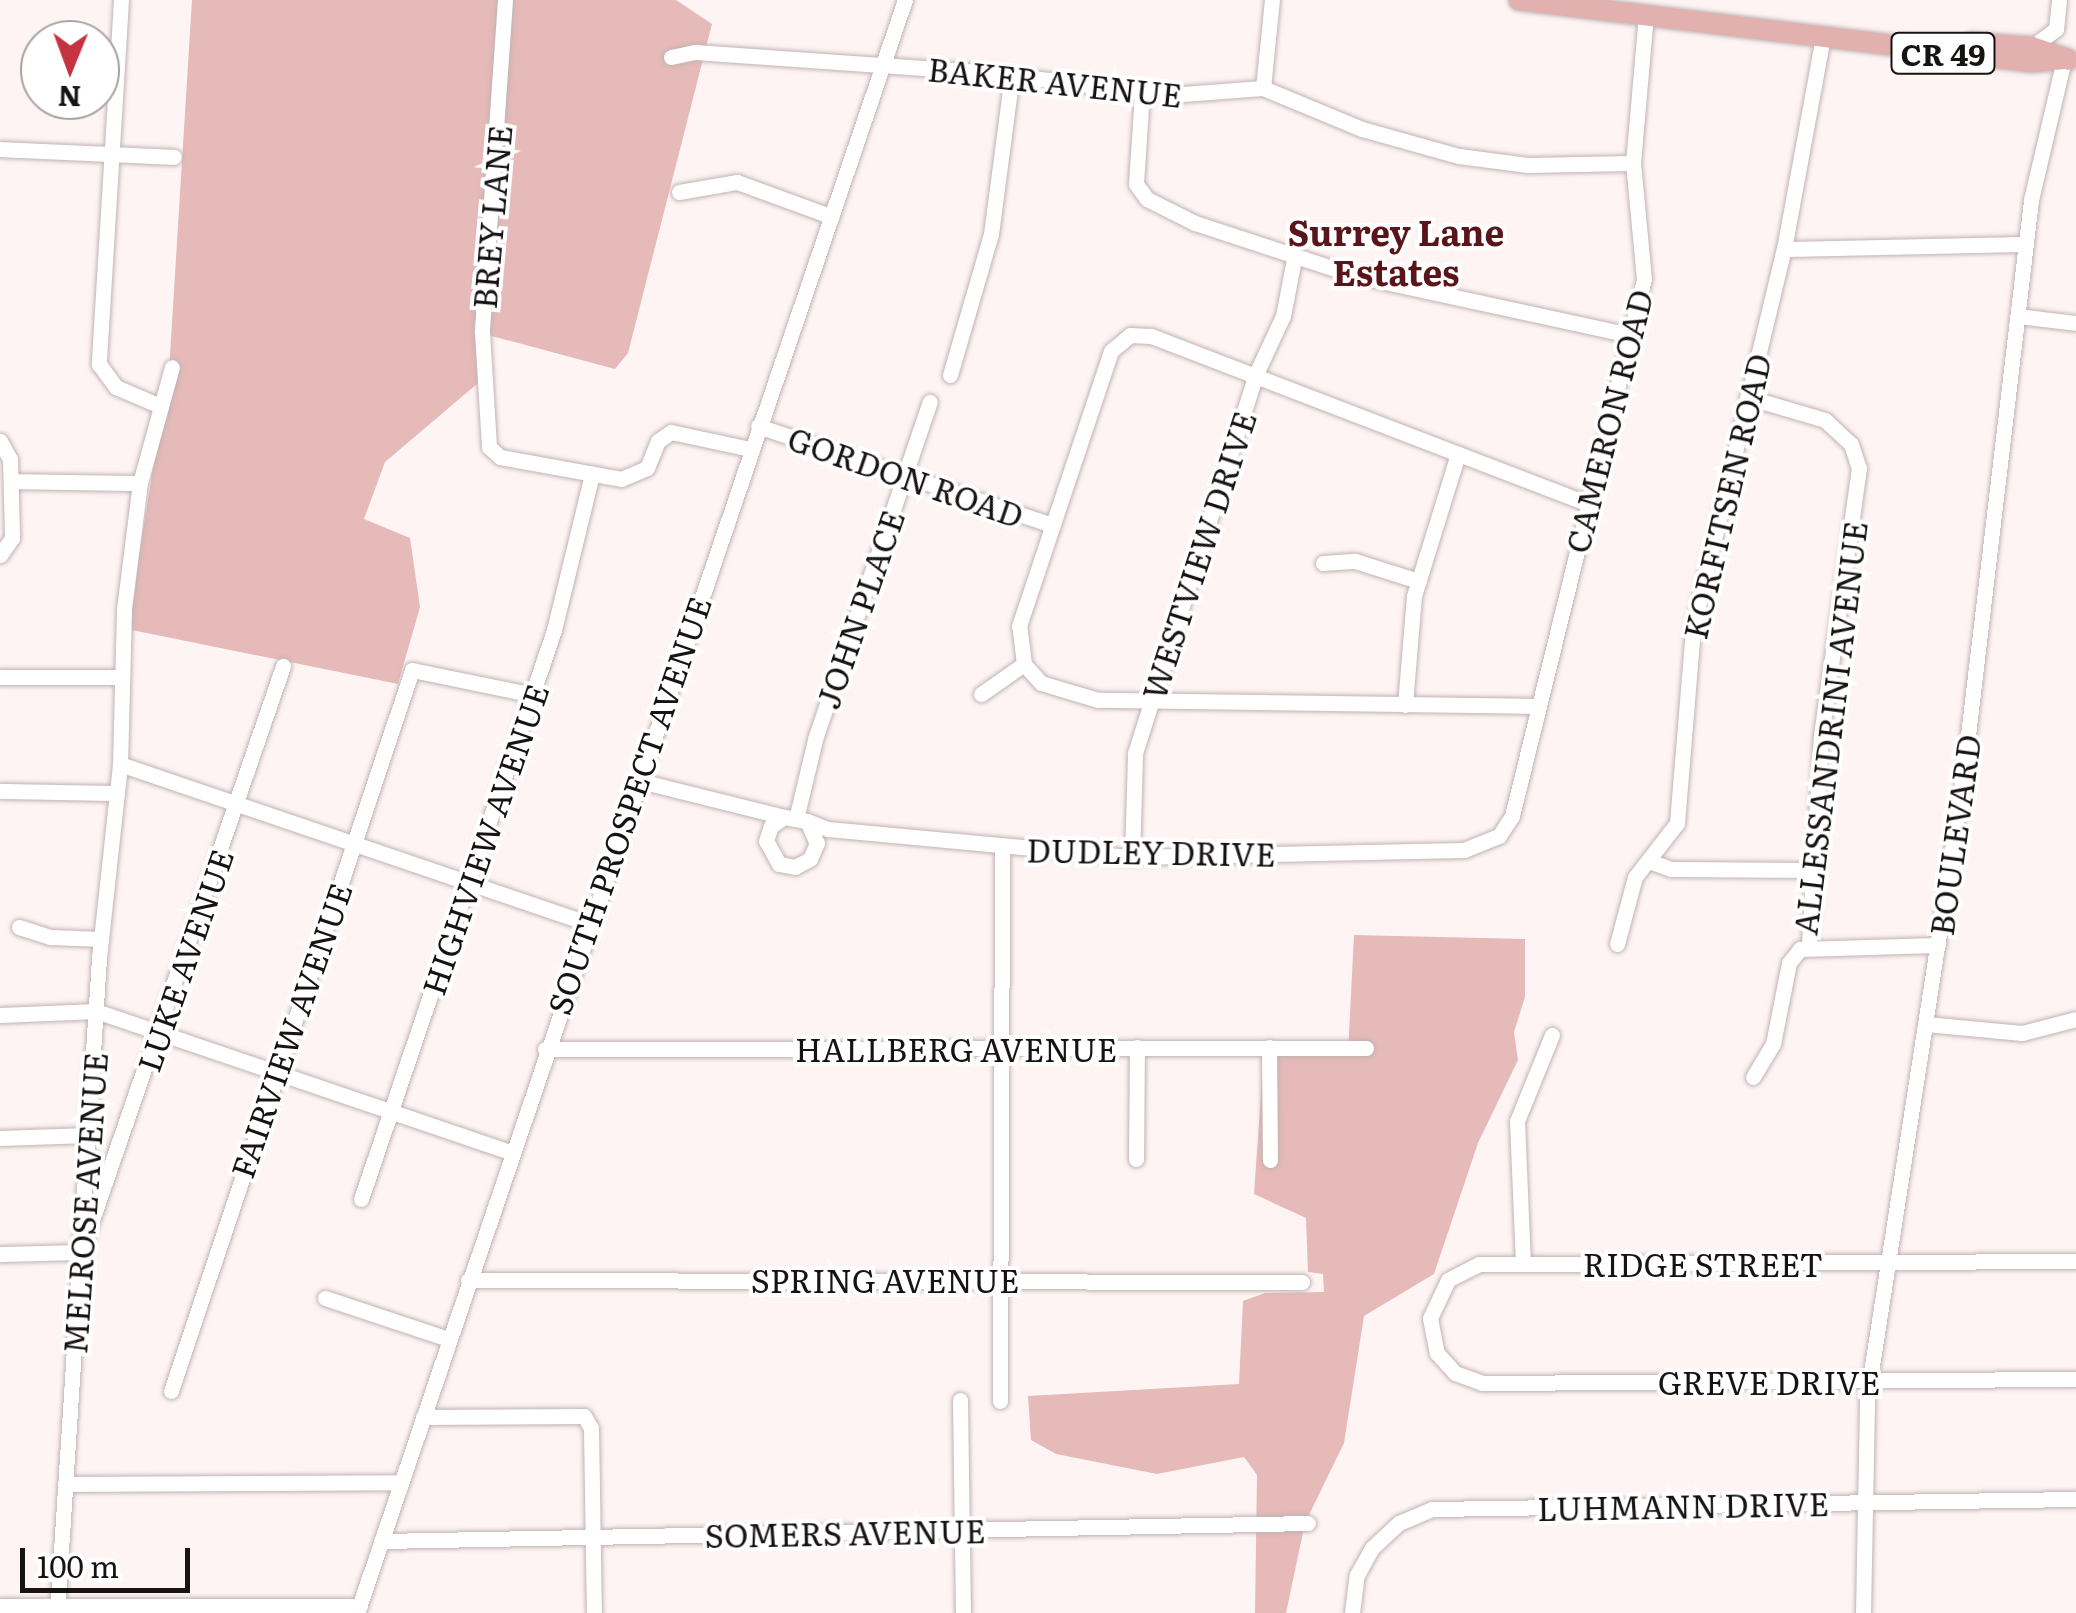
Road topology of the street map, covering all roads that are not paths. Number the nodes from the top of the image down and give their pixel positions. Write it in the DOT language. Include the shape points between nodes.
graph roads {
  1 [pos="121,0"];
  2 [pos="505,0"];
  3 [pos="904,0"];
  4 [pos="1272,0"];
  5 [pos="1519,0"];
  6 [pos="2059,0"];
  7 [pos="2068,0"];
  8 [pos="2076,10"];
  9 [pos="1646,15"];
  10 [pos="1823,36"];
  11 [pos="2032,47"];
  12 [pos="671,57"];
  13 [pos="2070,60"];
  14 [pos="883,65"];
  15 [pos="1012,75"];
  16 [pos="1263,88"];
  17 [pos="1142,93"];
  18 [pos="0,149"];
  19 [pos="109,154"];
  20 [pos="174,157"];
  21 [pos="1633,163"];
  22 [pos="679,192"];
  23 [pos="830,216"];
  24 [pos="2026,244"];
  25 [pos="1784,249"];
  26 [pos="1294,259"];
  27 [pos="2018,316"];
  28 [pos="2076,323"];
  29 [pos="1626,334"];
  30 [pos="172,367"];
  31 [pos="950,375"];
  32 [pos="1255,376"];
  33 [pos="1747,397"];
  34 [pos="930,402"];
  35 [pos="158,405"];
  36 [pos="758,426"];
  37 [pos="0,442"];
  38 [pos="750,449"];
  39 [pos="1458,454"];
  40 [pos="592,474"];
  41 [pos="905,476"];
  42 [pos="11,481"];
  43 [pos="140,483"];
  44 [pos="1588,503"];
  45 [pos="1054,526"];
  46 [pos="0,555"];
  47 [pos="1322,564"];
  48 [pos="1418,580"];
  49 [pos="1024,664"];
  50 [pos="283,666"];
  51 [pos="121,676"];
  52 [pos="0,677"];
  53 [pos="981,694"];
  54 [pos="534,695"];
  55 [pos="1150,704"];
  56 [pos="1405,705"];
  57 [pos="1539,706"];
  58 [pos="120,764"];
  59 [pos="636,780"];
  60 [pos="0,792"];
  61 [pos="117,793"];
  62 [pos="237,804"];
  63 [pos="796,819"];
  64 [pos="1496,839"];
  65 [pos="353,843"];
  66 [pos="1002,848"];
  67 [pos="1132,856"];
  68 [pos="1649,861"];
  69 [pos="1815,870"];
  70 [pos="469,882"];
  71 [pos="588,922"];
  72 [pos="19,928"];
  73 [pos="101,939"];
  74 [pos="1616,944"];
  75 [pos="1938,945"];
  76 [pos="1810,946"];
  77 [pos="96,1012"];
  78 [pos="0,1016"];
  79 [pos="2076,1019"];
  80 [pos="1926,1024"];
  81 [pos="160,1033"];
  82 [pos="1552,1034"];
  83 [pos="1269,1047"];
  84 [pos="1000,1048"];
  85 [pos="1137,1048"];
  86 [pos="1366,1048"];
  87 [pos="546,1049"];
  88 [pos="274,1072"];
  89 [pos="1754,1078"];
  90 [pos="391,1112"];
  91 [pos="88,1134"];
  92 [pos="0,1138"];
  93 [pos="511,1152"];
  94 [pos="1136,1159"];
  95 [pos="1270,1160"];
  96 [pos="361,1199"];
  97 [pos="81,1252"];
  98 [pos="0,1254"];
  99 [pos="2076,1261"];
  100 [pos="1888,1262"];
  101 [pos="1523,1264"];
  102 [pos="1000,1279"];
  103 [pos="468,1280"];
  104 [pos="1302,1282"];
  105 [pos="324,1298"];
  106 [pos="448,1339"];
  107 [pos="1464,1377"];
  108 [pos="2076,1379"];
  109 [pos="1870,1380"];
  110 [pos="171,1391"];
  111 [pos="960,1400"];
  112 [pos="1000,1401"];
  113 [pos="424,1417"];
  114 [pos="402,1482"];
  115 [pos="66,1484"];
  116 [pos="2076,1499"];
  117 [pos="1862,1504"];
  118 [pos="1308,1523"];
  119 [pos="962,1530"];
  120 [pos="592,1537"];
  121 [pos="382,1541"];
  122 [pos="0,1606"];
  123 [pos="233,1609"];
  124 [pos="57,1610"];
  125 [pos="358,1610"];
  126 [pos="594,1613"];
  127 [pos="962,1613"];
  128 [pos="1352,1613"];
  129 [pos="1863,1613"];
  1 -- 19 [label="street"];
  2 -- 40 [label="street, BREY LANE" via="482,332 484,434 500,457"];
  3 -- 14 [label="street, SOUTH PROSPECT AVENUE"];
  4 -- 16 [label="street"];
  5 -- 9 [label="main road, CR 49"];
  6 -- 11 [label="street" via="2056,29"];
  7 -- 8 [label="street"];
  9 -- 10 [label="main road, CR 49"];
  9 -- 21 [label="street, CAMERON ROAD"];
  10 -- 11 [label="main road, CR 49"];
  10 -- 13 [label="main road, CR 49" via="2046,64"];
  10 -- 25 [label="street, KORFITSEN ROAD"];
  11 -- 13 [label="main road, CR 49"];
  12 -- 14 [label="street, BAKER AVENUE" via="696,52"];
  13 -- 24 [label="street, BOULEVARD"];
  14 -- 15 [label="street, BAKER AVENUE"];
  14 -- 23 [label="street, SOUTH PROSPECT AVENUE"];
  15 -- 17 [label="street, BAKER AVENUE"];
  15 -- 31 [label="street" via="992,234"];
  16 -- 17 [label="street, BAKER AVENUE"];
  16 -- 21 [label="street, BAKER AVENUE" via="1362,129 1459,156 1527,166"];
  17 -- 26 [label="street" via="1134,175 1140,192 1195,223"];
  18 -- 19 [label="street"];
  19 -- 20 [label="street"];
  19 -- 35 [label="street" via="99,364 108,381"];
  21 -- 29 [label="street, CAMERON ROAD" via="1644,279"];
  22 -- 23 [label="street" via="738,182"];
  23 -- 36 [label="street, SOUTH PROSPECT AVENUE"];
  24 -- 25 [label="street"];
  24 -- 27 [label="street, BOULEVARD"];
  25 -- 33 [label="street, KORFITSEN ROAD"];
  26 -- 29 [label="street"];
  26 -- 32 [label="street, WESTVIEW DRIVE" via="1283,316"];
  27 -- 28 [label="street"];
  27 -- 75 [label="street, BOULEVARD"];
  29 -- 44 [label="street, CAMERON ROAD"];
  30 -- 35 [label="street"];
  32 -- 39 [label="street"];
  32 -- 45 [label="street" via="1151,336 1130,335 1111,351"];
  32 -- 55 [label="street, WESTVIEW DRIVE"];
  33 -- 68 [label="street, KORFITSEN ROAD" via="1693,627 1681,806 1668,839"];
  33 -- 69 [label="street, ALLESSANDRINI AVENUE" via="1825,420 1851,444 1858,468 1821,735"];
  34 -- 41 [label="street, JOHN PLACE"];
  35 -- 43 [label="street"];
  36 -- 38 [label="street, SOUTH PROSPECT AVENUE"];
  36 -- 41 [label="street, GORDON ROAD"];
  37 -- 42 [label="street" via="10,459"];
  38 -- 40 [label="street" via="671,432 658,441 640,474"];
  38 -- 59 [label="street, SOUTH PROSPECT AVENUE"];
  39 -- 44 [label="street"];
  39 -- 48 [label="street"];
  40 -- 54 [label="street, HIGHVIEW AVENUE"];
  41 -- 45 [label="street, GORDON ROAD"];
  41 -- 63 [label="street, JOHN PLACE" via="816,736"];
  42 -- 43 [label="street"];
  42 -- 46 [label="street" via="12,538"];
  43 -- 51 [label="street"];
  44 -- 57 [label="street, CAMERON ROAD"];
  45 -- 49 [label="street" via="1019,626"];
  47 -- 48 [label="street" via="1355,561"];
  48 -- 56 [label="street" via="1405,655"];
  49 -- 53 [label="street"];
  49 -- 55 [label="street" via="1041,684 1064,694"];
  50 -- 62 [label="street, LUKE AVENUE"];
  51 -- 52 [label="street"];
  51 -- 58 [label="street"];
  54 -- 65 [label="street, FAIRVIEW AVENUE" via="412,670"];
  54 -- 70 [label="street, HIGHVIEW AVENUE"];
  55 -- 56 [label="street"];
  55 -- 67 [label="street, WESTVIEW DRIVE" via="1131,776"];
  56 -- 57 [label="street"];
  57 -- 64 [label="street, CAMERON ROAD" via="1512,816"];
  58 -- 61 [label="street, MELROSE AVENUE"];
  58 -- 62 [label="street"];
  59 -- 63 [label="street, DUDLEY DRIVE"];
  59 -- 71 [label="street, SOUTH PROSPECT AVENUE"];
  60 -- 61 [label="street"];
  61 -- 73 [label="street, MELROSE AVENUE"];
  62 -- 65 [label="street"];
  62 -- 81 [label="street, LUKE AVENUE"];
  63 -- 66 [label="street, DUDLEY DRIVE"];
  64 -- 67 [label="street, DUDLEY DRIVE" via="1464,850"];
  65 -- 70 [label="street"];
  65 -- 88 [label="street, FAIRVIEW AVENUE"];
  66 -- 67 [label="street, DUDLEY DRIVE"];
  66 -- 84 [label="street"];
  68 -- 69 [label="street" via="1671,869"];
  68 -- 74 [label="street, KORFITSEN ROAD" via="1635,877"];
  69 -- 76 [label="street, ALLESSANDRINI AVENUE"];
  70 -- 71 [label="street"];
  70 -- 90 [label="street, HIGHVIEW AVENUE"];
  71 -- 87 [label="street, SOUTH PROSPECT AVENUE"];
  72 -- 73 [label="street"];
  73 -- 77 [label="street, MELROSE AVENUE"];
  75 -- 76 [label="street"];
  75 -- 80 [label="street, BOULEVARD"];
  76 -- 89 [label="street, ALLESSANDRINI AVENUE" via="1789,963 1773,1044"];
  77 -- 78 [label="street"];
  77 -- 81 [label="street"];
  77 -- 91 [label="street, MELROSE AVENUE"];
  79 -- 80 [label="street" via="2010,1034"];
  80 -- 100 [label="street, BOULEVARD"];
  81 -- 88 [label="street"];
  81 -- 97 [label="street, LUKE AVENUE"];
  82 -- 101 [label="street" via="1517,1121"];
  83 -- 85 [label="street, HALLBERG AVENUE"];
  83 -- 86 [label="street, HALLBERG AVENUE"];
  83 -- 95 [label="street"];
  84 -- 85 [label="street, HALLBERG AVENUE"];
  84 -- 87 [label="street, HALLBERG AVENUE"];
  84 -- 102 [label="street"];
  85 -- 94 [label="street"];
  87 -- 93 [label="street, SOUTH PROSPECT AVENUE"];
  88 -- 90 [label="street"];
  88 -- 110 [label="street, FAIRVIEW AVENUE"];
  90 -- 93 [label="street"];
  90 -- 96 [label="street, HIGHVIEW AVENUE"];
  91 -- 92 [label="street"];
  91 -- 97 [label="street, MELROSE AVENUE"];
  93 -- 103 [label="street, SOUTH PROSPECT AVENUE"];
  97 -- 98 [label="street"];
  97 -- 115 [label="street, MELROSE AVENUE"];
  99 -- 100 [label="street, RIDGE STREET"];
  100 -- 101 [label="street, RIDGE STREET"];
  100 -- 109 [label="street, BOULEVARD"];
  101 -- 107 [label="street, RIDGE STREET" via="1462,1270 1435,1299 1430,1328 1437,1353"];
  102 -- 103 [label="street, SPRING AVENUE"];
  102 -- 104 [label="street, SPRING AVENUE"];
  102 -- 112 [label="street"];
  103 -- 106 [label="street, SOUTH PROSPECT AVENUE"];
  105 -- 106 [label="street"];
  106 -- 113 [label="street, SOUTH PROSPECT AVENUE"];
  107 -- 109 [label="street, GREVE DRIVE"];
  108 -- 109 [label="street, GREVE DRIVE"];
  109 -- 117 [label="street, BOULEVARD"];
  111 -- 119 [label="street"];
  113 -- 114 [label="street, SOUTH PROSPECT AVENUE"];
  113 -- 120 [label="street" via="584,1416 590,1428"];
  114 -- 115 [label="street"];
  114 -- 121 [label="street, SOUTH PROSPECT AVENUE"];
  115 -- 124 [label="street, MELROSE AVENUE"];
  116 -- 117 [label="street, LUHMANN DRIVE"];
  117 -- 128 [label="street, LUHMANN DRIVE" via="1432,1510 1399,1523 1372,1548 1358,1574"];
  117 -- 129 [label="street, BOULEVARD"];
  118 -- 119 [label="street, SOMERS AVENUE"];
  119 -- 120 [label="street, SOMERS AVENUE"];
  119 -- 127 [label="street"];
  120 -- 121 [label="street, SOMERS AVENUE"];
  120 -- 126 [label="street"];
  121 -- 125 [label="street, SOUTH PROSPECT AVENUE"];
  122 -- 124 [label="street"];
  123 -- 124 [label="street"];
  123 -- 125 [label="street"];
}
